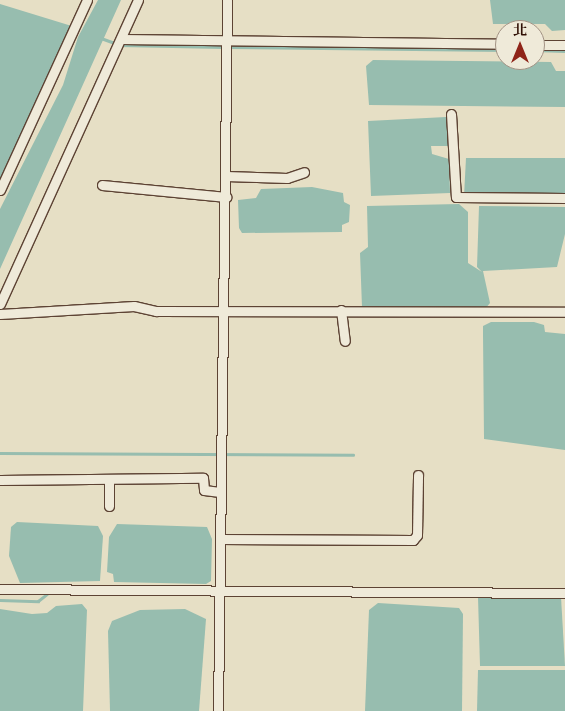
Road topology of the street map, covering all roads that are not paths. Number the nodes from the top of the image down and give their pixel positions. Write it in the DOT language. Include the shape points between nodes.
graph roads {
  1 [pos="87,0"];
  2 [pos="138,0"];
  3 [pos="227,0"];
  4 [pos="122,39"];
  5 [pos="226,41"];
  6 [pos="495,44"];
  7 [pos="545,45"];
  8 [pos="565,45"];
  9 [pos="451,114"];
  10 [pos="304,172"];
  11 [pos="226,176"];
  12 [pos="102,185"];
  13 [pos="0,190"];
  14 [pos="226,197"];
  15 [pos="565,198"];
  16 [pos="0,304"];
  17 [pos="221,310"];
  18 [pos="341,310"];
  19 [pos="565,312"];
  20 [pos="0,314"];
  21 [pos="345,341"];
  22 [pos="418,475"];
  23 [pos="109,479"];
  24 [pos="0,480"];
  25 [pos="220,492"];
  26 [pos="109,506"];
  27 [pos="220,539"];
  28 [pos="0,588"];
  29 [pos="219,588"];
  30 [pos="565,593"];
  31 [pos="218,711"];
  1 -- 13 [label="lane"];
  2 -- 4 [label="lane"];
  3 -- 5 [label="lane"];
  4 -- 5 [label="lane"];
  4 -- 16 [label="lane"];
  5 -- 6 [label="lane"];
  5 -- 11 [label="lane"];
  7 -- 8 [label="lane"];
  9 -- 15 [label="lane" via="456,197"];
  10 -- 11 [label="lane" via="287,178"];
  11 -- 14 [label="lane"];
  12 -- 14 [label="lane"];
  14 -- 17 [label="lane"];
  17 -- 18 [label="lane"];
  17 -- 20 [label="lane" via="156,311 134,306"];
  17 -- 25 [label="lane"];
  18 -- 19 [label="lane"];
  18 -- 21 [label="lane"];
  22 -- 27 [label="lane" via="417,536 413,540"];
  23 -- 24 [label="lane"];
  23 -- 25 [label="lane" via="203,478 204,490"];
  23 -- 26 [label="lane"];
  25 -- 27 [label="lane"];
  27 -- 29 [label="lane"];
  28 -- 29 [label="lane"];
  29 -- 30 [label="lane"];
  29 -- 31 [label="lane"];
}
